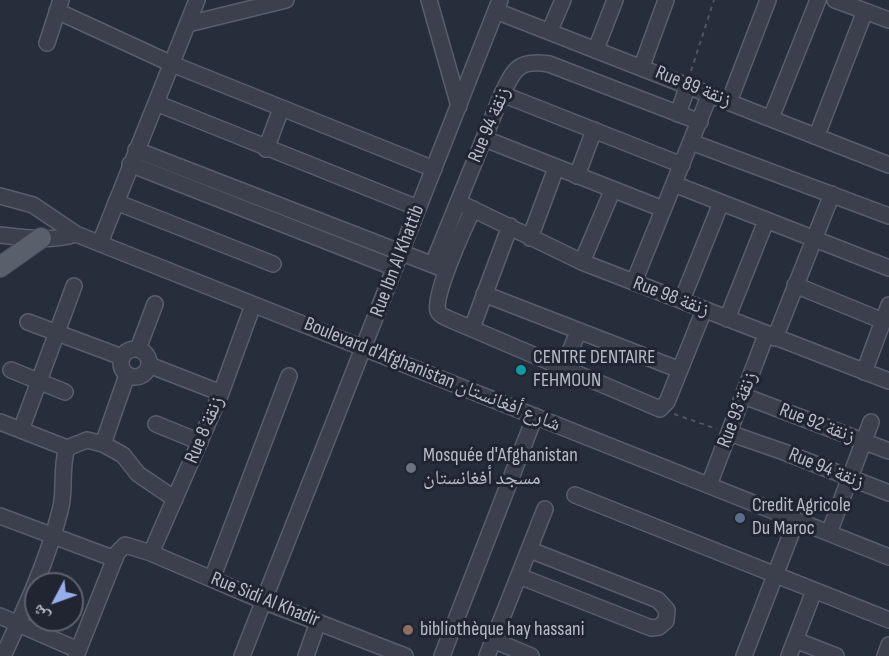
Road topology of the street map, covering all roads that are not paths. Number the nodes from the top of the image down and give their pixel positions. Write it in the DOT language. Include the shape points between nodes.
graph roads {
  1 [pos="197,0"];
  2 [pos="286,0"];
  3 [pos="429,0"];
  4 [pos="563,0"];
  5 [pos="615,0"];
  6 [pos="666,0"];
  7 [pos="768,0"];
  8 [pos="818,0"];
  9 [pos="835,0"];
  10 [pos="498,5"];
  11 [pos="59,6"];
  12 [pos="865,11"];
  13 [pos="889,20"];
  14 [pos="188,24"];
  15 [pos="550,30"];
  16 [pos="47,43"];
  17 [pos="596,49"];
  18 [pos="172,64"];
  19 [pos="642,66"];
  20 [pos="688,85"];
  21 [pos="502,94"];
  22 [pos="710,94"];
  23 [pos="729,102"];
  24 [pos="156,104"];
  25 [pos="459,106"];
  26 [pos="281,109"];
  27 [pos="678,114"];
  28 [pos="771,118"];
  29 [pos="700,122"];
  30 [pos="594,130"];
  31 [pos="817,135"];
  32 [pos="484,139"];
  33 [pos="691,142"];
  34 [pos="266,149"];
  35 [pos="133,158"];
  36 [pos="682,165"];
  37 [pos="889,165"];
  38 [pos="556,168"];
  39 [pos="434,169"];
  40 [pos="577,176"];
  41 [pos="674,184"];
  42 [pos="613,189"];
  43 [pos="832,194"];
  44 [pos="0,196"];
  45 [pos="116,202"];
  46 [pos="458,202"];
  47 [pos="721,203"];
  48 [pos="418,208"];
  49 [pos="474,209"];
  50 [pos="663,209"];
  51 [pos="889,216"];
  52 [pos="766,221"];
  53 [pos="510,226"];
  54 [pos="76,234"];
  55 [pos="0,235"];
  56 [pos="815,237"];
  57 [pos="41,238"];
  58 [pos="530,238"];
  59 [pos="100,243"];
  60 [pos="398,261"];
  61 [pos="582,262"];
  62 [pos="273,264"];
  63 [pos="433,264"];
  64 [pos="0,267"];
  65 [pos="889,268"];
  66 [pos="448,270"];
  67 [pos="634,282"];
  68 [pos="795,285"];
  69 [pos="74,286"];
  70 [pos="484,294"];
  71 [pos="682,300"];
  72 [pos="155,304"];
  73 [pos="253,305"];
  74 [pos="889,305"];
  75 [pos="704,310"];
  76 [pos="727,319"];
  77 [pos="883,321"];
  78 [pos="28,322"];
  79 [pos="472,328"];
  80 [pos="578,332"];
  81 [pos="57,333"];
  82 [pos="771,336"];
  83 [pos="365,348"];
  84 [pos="138,349"];
  85 [pos="122,357"];
  86 [pos="149,365"];
  87 [pos="564,366"];
  88 [pos="11,370"];
  89 [pos="680,370"];
  90 [pos="864,372"];
  91 [pos="127,375"];
  92 [pos="289,376"];
  93 [pos="39,381"];
  94 [pos="889,381"];
  95 [pos="64,392"];
  96 [pos="220,393"];
  97 [pos="744,396"];
  98 [pos="535,416"];
  99 [pos="0,422"];
  100 [pos="871,422"];
  101 [pos="156,424"];
  102 [pos="21,430"];
  103 [pos="729,433"];
  104 [pos="200,442"];
  105 [pos="864,442"];
  106 [pos="104,444"];
  107 [pos="67,448"];
  108 [pos="889,451"];
  109 [pos="851,478"];
  110 [pos="709,485"];
  111 [pos="889,493"];
  112 [pos="575,495"];
  113 [pos="175,499"];
  114 [pos="545,510"];
  115 [pos="0,516"];
  116 [pos="796,521"];
  117 [pos="829,533"];
  118 [pos="53,536"];
  119 [pos="530,550"];
  120 [pos="151,553"];
  121 [pos="889,557"];
  122 [pos="115,559"];
  123 [pos="519,576"];
  124 [pos="775,576"];
  125 [pos="212,579"];
  126 [pos="814,591"];
  127 [pos="262,601"];
  128 [pos="0,616"];
  129 [pos="889,620"];
  130 [pos="318,622"];
  131 [pos="18,624"];
  132 [pos="493,640"];
  133 [pos="795,640"];
  134 [pos="889,645"];
  135 [pos="77,653"];
  136 [pos="3,656"];
  137 [pos="242,656"];
  138 [pos="306,656"];
  139 [pos="405,656"];
  140 [pos="442,656"];
  141 [pos="487,656"];
  142 [pos="531,656"];
  143 [pos="744,656"];
  144 [pos="789,656"];
  145 [pos="836,656"];
  146 [pos="885,656"];
  1 -- 14 [label="street"];
  2 -- 14 [label="street"];
  3 -- 25 [label="street"];
  4 -- 15 [label="street"];
  5 -- 17 [label="street"];
  6 -- 19 [label="street"];
  7 -- 23 [label="street"];
  8 -- 28 [label="street"];
  9 -- 12 [label="street"];
  10 -- 15 [label="street, Rue 89 زنقة"];
  10 -- 25 [label="street, Rue Ibn Al Khattib"];
  11 -- 16 [label="street"];
  11 -- 18 [label="street"];
  12 -- 13 [label="street"];
  12 -- 31 [label="street"];
  14 -- 18 [label="street"];
  15 -- 17 [label="street, Rue 89 زنقة"];
  17 -- 19 [label="street, Rue 89 زنقة"];
  18 -- 24 [label="street"];
  18 -- 26 [label="street"];
  19 -- 20 [label="street, Rue 89 زنقة"];
  20 -- 22 [label="street, Rue 89 زنقة"];
  20 -- 27 [label="street"];
  21 -- 27 [label="street, Rue 94 زنقة" via="517,69 535,62"];
  21 -- 30 [label="street"];
  21 -- 32 [label="street, Rue 94 زنقة"];
  22 -- 23 [label="street, Rue 89 زنقة"];
  22 -- 29 [label="street"];
  23 -- 28 [label="street, Rue 89 زنقة"];
  24 -- 34 [label="street"];
  24 -- 35 [label="street"];
  25 -- 39 [label="street, Rue Ibn Al Khattib"];
  26 -- 34 [label="street"];
  26 -- 39 [label="street"];
  27 -- 29 [label="street, Rue 94 زنقة"];
  28 -- 31 [label="street, Rue 89 زنقة"];
  29 -- 33 [label="street"];
  30 -- 36 [label="street"];
  30 -- 40 [label="street"];
  31 -- 37 [label="street, Rue 89 زنقة"];
  32 -- 38 [label="street"];
  32 -- 46 [label="street, Rue 94 زنقة"];
  33 -- 36 [label="street"];
  33 -- 43 [label="street"];
  34 -- 48 [label="street"];
  35 -- 45 [label="street"];
  35 -- 60 [label="street"];
  36 -- 41 [label="street"];
  38 -- 40 [label="street"];
  38 -- 58 [label="street"];
  39 -- 48 [label="street, Rue Ibn Al Khattib"];
  40 -- 42 [label="street"];
  41 -- 47 [label="street"];
  41 -- 50 [label="street"];
  42 -- 50 [label="street"];
  42 -- 61 [label="street"];
  43 -- 51 [label="street"];
  43 -- 56 [label="street, Rue 93 زنقة"];
  44 -- 54 [label="street, Boulevard d'Afghanistan شارع أفغانستان" via="33,205"];
  45 -- 59 [label="street"];
  45 -- 62 [label="street"];
  46 -- 49 [label="street, Rue 98 زنقة"];
  46 -- 63 [label="street, Rue 94 زنقة"];
  47 -- 52 [label="street"];
  47 -- 71 [label="street"];
  48 -- 60 [label="street, Rue Ibn Al Khattib"];
  49 -- 53 [label="street, Rue 98 زنقة"];
  49 -- 66 [label="street"];
  50 -- 67 [label="street"];
  52 -- 56 [label="street"];
  52 -- 76 [label="street"];
  53 -- 58 [label="street, Rue 98 زنقة"];
  53 -- 70 [label="street"];
  54 -- 57 [label="street, Boulevard d'Afghanistan شارع أفغانستان"];
  54 -- 59 [label="street, Boulevard d'Afghanistan شارع أفغانستان"];
  55 -- 57 [label="street, Boulevard d'Afghanistan شارع أفغانستان"];
  56 -- 65 [label="street"];
  56 -- 68 [label="street, Rue 93 زنقة"];
  57 -- 64 [label="main road"];
  58 -- 61 [label="street, Rue 98 زنقة"];
  59 -- 73 [label="street, Boulevard d'Afghanistan شارع أفغانستان"];
  60 -- 63 [label="street"];
  60 -- 83 [label="street, Rue Ibn Al Khattib"];
  61 -- 67 [label="street, Rue 98 زنقة"];
  63 -- 66 [label="street"];
  66 -- 79 [label="street" via="438,308 440,314"];
  67 -- 71 [label="street, Rue 98 زنقة"];
  68 -- 77 [label="street"];
  68 -- 82 [label="street, Rue 93 زنقة"];
  69 -- 81 [label="street"];
  70 -- 79 [label="street"];
  70 -- 80 [label="street"];
  71 -- 75 [label="street, Rue 98 زنقة"];
  72 -- 84 [label="street"];
  73 -- 83 [label="street, Boulevard d'Afghanistan شارع أفغانستان"];
  73 -- 96 [label="street, Rue 8 زنقة"];
  74 -- 77 [label="street"];
  75 -- 76 [label="street, Rue 98 زنقة"];
  75 -- 89 [label="street"];
  76 -- 82 [label="street, Rue 98 زنقة"];
  77 -- 90 [label="street"];
  78 -- 81 [label="street"];
  79 -- 87 [label="street"];
  80 -- 87 [label="street"];
  80 -- 89 [label="street"];
  81 -- 85 [label="street"];
  81 -- 93 [label="street"];
  82 -- 90 [label="street, Rue 98 زنقة"];
  82 -- 97 [label="street, Rue 93 زنقة"];
  83 -- 98 [label="street, Boulevard d'Afghanistan شارع أفغانستان"];
  83 -- 127 [label="street, Rue Ibn Al Khattib"];
  84 -- 85 [label="street" via="128,350"];
  84 -- 86 [label="street" via="146,355"];
  85 -- 91 [label="street" via="121,367"];
  86 -- 91 [label="street" via="139,377"];
  86 -- 96 [label="street"];
  87 -- 89 [label="street" via="660,409 667,402"];
  88 -- 93 [label="street"];
  90 -- 94 [label="street, Rue 98 زنقة"];
  91 -- 106 [label="street"];
  92 -- 125 [label="street"];
  93 -- 95 [label="street"];
  93 -- 102 [label="street"];
  96 -- 104 [label="street, Rue 8 زنقة"];
  97 -- 103 [label="street, Rue 93 زنقة"];
  97 -- 105 [label="street, Rue 92 زنقة"];
  98 -- 110 [label="street, Boulevard d'Afghanistan شارع أفغانستان"];
  98 -- 140 [label="street"];
  99 -- 102 [label="street"];
  100 -- 105 [label="street"];
  101 -- 104 [label="street"];
  102 -- 107 [label="street"];
  103 -- 109 [label="street, Rue 94 زنقة"];
  103 -- 110 [label="street, Rue 93 زنقة"];
  104 -- 113 [label="street, Rue 8 زنقة"];
  105 -- 108 [label="street, Rue 92 زنقة"];
  105 -- 109 [label="street"];
  106 -- 107 [label="street" via="87,440"];
  106 -- 113 [label="street"];
  107 -- 118 [label="street" via="62,465 61,509"];
  109 -- 111 [label="street, Rue 94 زنقة"];
  109 -- 117 [label="street"];
  110 -- 116 [label="street, Boulevard d'Afghanistan شارع أفغانستان"];
  112 -- 124 [label="street"];
  113 -- 120 [label="street, Rue 8 زنقة"];
  114 -- 119 [label="street"];
  115 -- 118 [label="street"];
  116 -- 117 [label="street, Boulevard d'Afghanistan شارع أفغانستان"];
  116 -- 124 [label="street"];
  117 -- 121 [label="street, Boulevard d'Afghanistan شارع أفغانستان"];
  118 -- 122 [label="street"];
  118 -- 131 [label="street"];
  119 -- 123 [label="street"];
  119 -- 123 [label="street" via="658,600 667,610 666,621 651,628"];
  120 -- 122 [label="street, Rue Sidi Al Khadir" via="125,545"];
  120 -- 125 [label="street, Rue Sidi Al Khadir"];
  122 -- 135 [label="street"];
  123 -- 132 [label="street"];
  124 -- 126 [label="street"];
  124 -- 143 [label="street"];
  125 -- 127 [label="street, Rue Sidi Al Khadir"];
  126 -- 129 [label="street"];
  126 -- 133 [label="street"];
  127 -- 130 [label="street, Rue Sidi Al Khadir"];
  127 -- 137 [label="street, Rue Ibn Al Khattib"];
  128 -- 131 [label="street"];
  130 -- 138 [label="street"];
  130 -- 139 [label="street, Rue Sidi Al Khadir"];
  131 -- 135 [label="street"];
  131 -- 136 [label="street"];
  132 -- 141 [label="street"];
  132 -- 142 [label="street"];
  133 -- 144 [label="street"];
  133 -- 145 [label="street"];
  134 -- 146 [label="street"];
}
